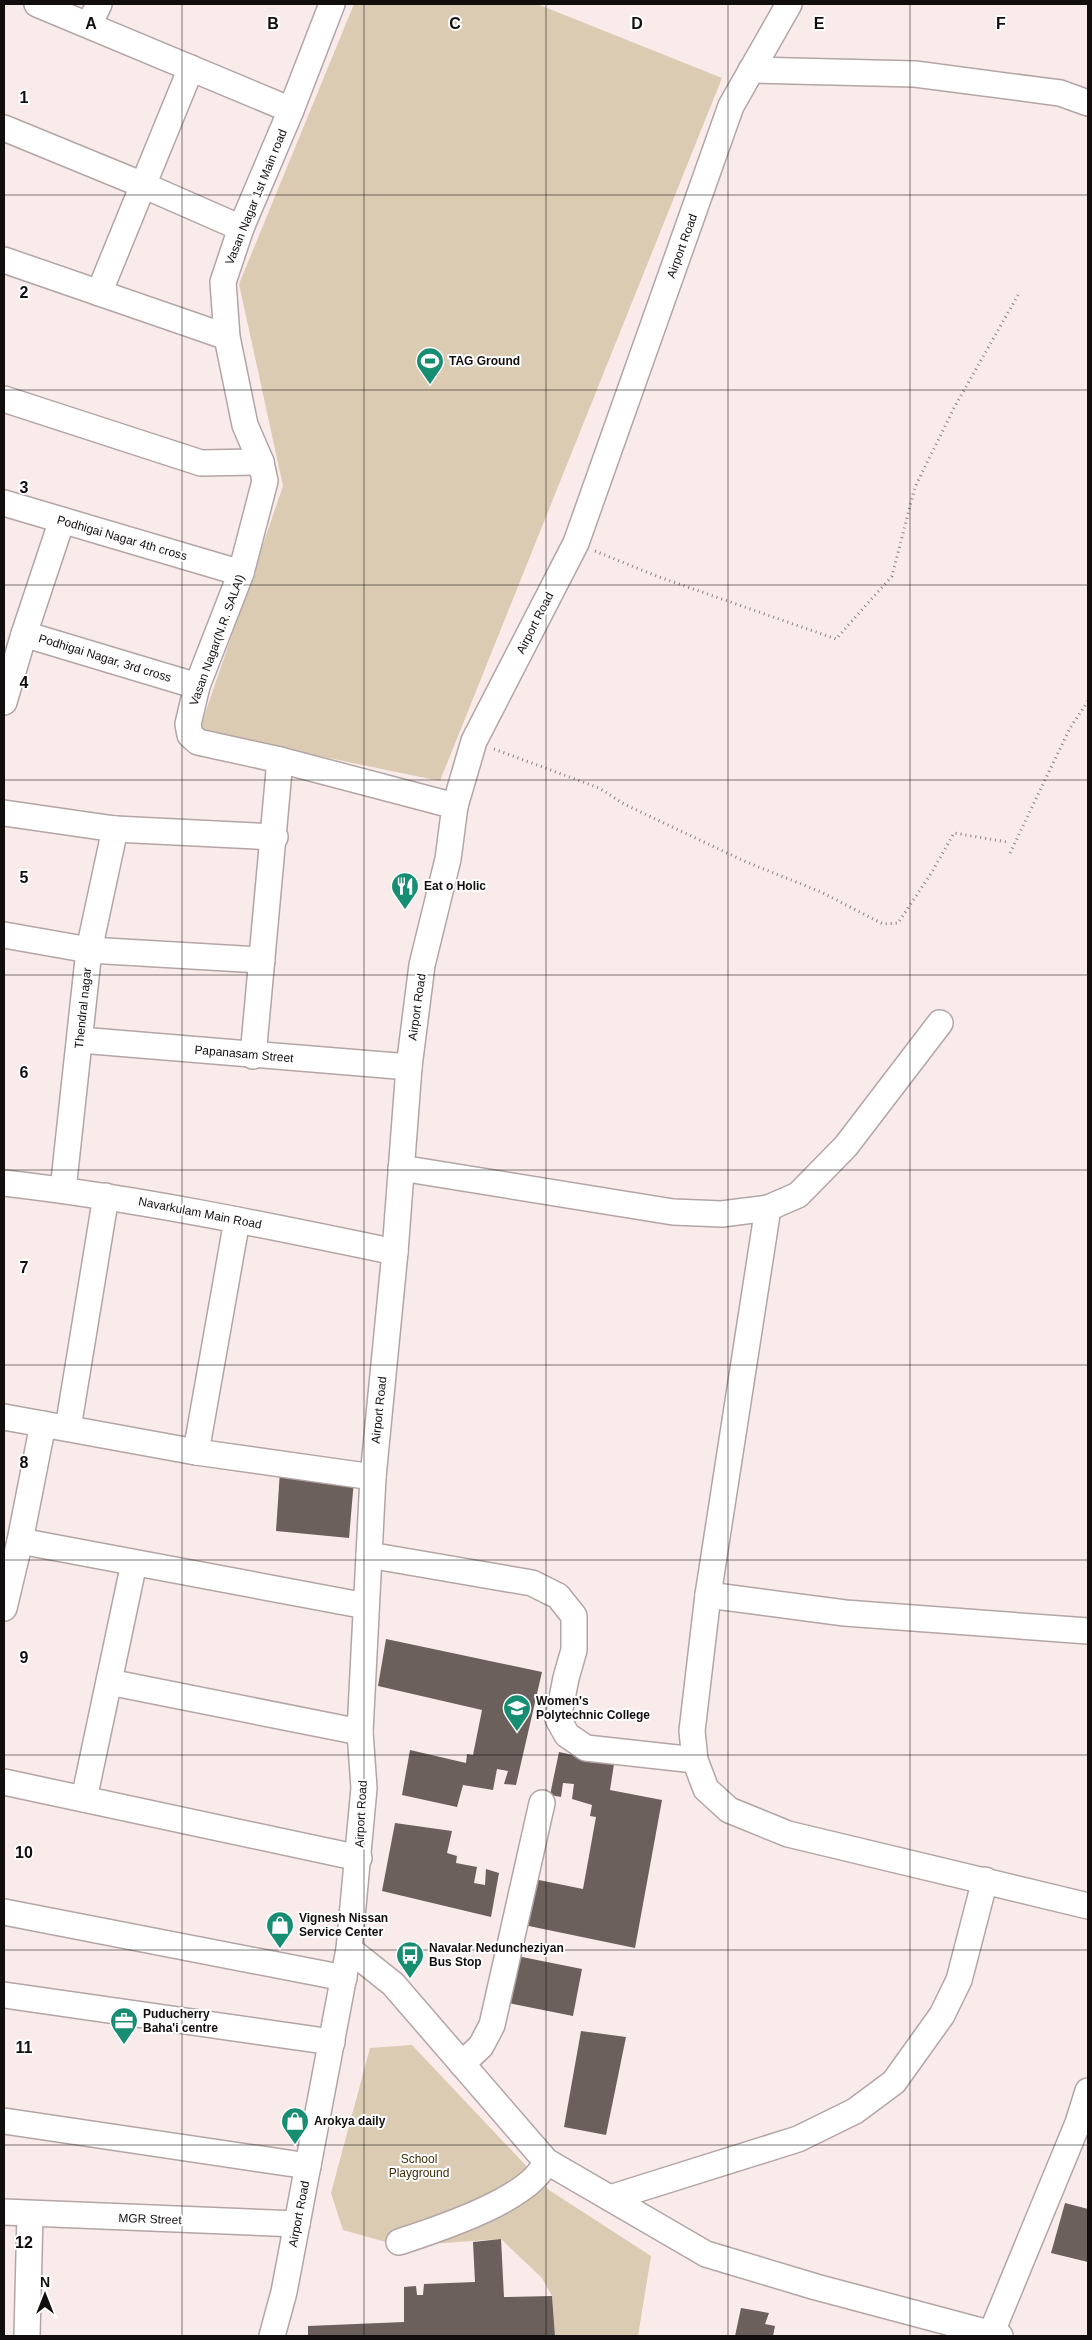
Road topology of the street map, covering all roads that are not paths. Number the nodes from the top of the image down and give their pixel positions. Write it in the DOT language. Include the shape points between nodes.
graph roads {
  1 [pos="37,4"];
  2 [pos="332,4"];
  3 [pos="789,4"];
  4 [pos="94,14"];
  5 [pos="191,68"];
  6 [pos="750,70"];
  7 [pos="1088,103"];
  8 [pos="291,110"];
  9 [pos="4,128"];
  10 [pos="143,185"];
  11 [pos="241,228"];
  12 [pos="4,260"];
  13 [pos="99,293"];
  14 [pos="226,337"];
  15 [pos="10,402"];
  16 [pos="245,425"];
  17 [pos="261,462"];
  18 [pos="4,503"];
  19 [pos="62,520"];
  20 [pos="241,573"];
  21 [pos="24,634"];
  22 [pos="197,686"];
  23 [pos="4,702"];
  24 [pos="280,760"];
  25 [pos="455,806"];
  26 [pos="4,813"];
  27 [pos="114,829"];
  28 [pos="274,837"];
  29 [pos="4,935"];
  30 [pos="89,950"];
  31 [pos="262,960"];
  32 [pos="940,1023"];
  33 [pos="80,1040"];
  34 [pos="253,1056"];
  35 [pos="409,1067"];
  36 [pos="401,1168"];
  37 [pos="4,1183"];
  38 [pos="63,1190"];
  39 [pos="106,1196"];
  40 [pos="768,1208"];
  41 [pos="237,1220"];
  42 [pos="395,1252"];
  43 [pos="4,1417"];
  44 [pos="43,1424"];
  45 [pos="68,1428"];
  46 [pos="196,1452"];
  47 [pos="373,1477"];
  48 [pos="20,1541"];
  49 [pos="369,1555"];
  50 [pos="134,1563"];
  51 [pos="708,1595"];
  52 [pos="366,1606"];
  53 [pos="4,1608"];
  54 [pos="1088,1631"];
  55 [pos="109,1682"];
  56 [pos="360,1732"];
  57 [pos="696,1760"];
  58 [pos="4,1782"];
  59 [pos="84,1799"];
  60 [pos="542,1803"];
  61 [pos="359,1858"];
  62 [pos="984,1880"];
  63 [pos="1088,1906"];
  64 [pos="4,1912"];
  65 [pos="349,1949"];
  66 [pos="344,1978"];
  67 [pos="4,1996"];
  68 [pos="332,2042"];
  69 [pos="462,2064"];
  70 [pos="1088,2091"];
  71 [pos="4,2121"];
  72 [pos="546,2160"];
  73 [pos="308,2166"];
  74 [pos="610,2198"];
  75 [pos="4,2212"];
  76 [pos="30,2214"];
  77 [pos="297,2224"];
  78 [pos="399,2242"];
  79 [pos="996,2335"];
  80 [pos="27,2336"];
  81 [pos="272,2336"];
  1 -- 4 [label="street"];
  2 -- 8 [label="street, Vasan Nagar 1st Main road"];
  3 -- 6 [label="street, Airport Road"];
  4 -- 5 [label="street"];
  5 -- 8 [label="street"];
  5 -- 10 [label="street"];
  6 -- 7 [label="street" via="915,74 1060,93"];
  6 -- 25 [label="street, Airport Road" via="731,106 576,543 474,742"];
  8 -- 11 [label="street, Vasan Nagar 1st Main road"];
  9 -- 10 [label="street"];
  10 -- 11 [label="street"];
  10 -- 13 [label="street"];
  11 -- 14 [label="street, Vasan Nagar 1st Main road" via="223,282"];
  12 -- 13 [label="street"];
  13 -- 14 [label="street"];
  14 -- 16 [label="street, Vasan Nagar 1st Main road"];
  15 -- 17 [label="street" via="201,463"];
  16 -- 17 [label="street, Vasan Nagar(N.R. SALAI)"];
  17 -- 20 [label="street, Vasan Nagar(N.R. SALAI)" via="265,481"];
  18 -- 19 [label="street, Podhigai Nagar 4th cross"];
  19 -- 20 [label="street, Podhigai Nagar 4th cross"];
  19 -- 21 [label="street"];
  20 -- 22 [label="street, Vasan Nagar(N.R. SALAI)"];
  21 -- 22 [label="street, Podhigai Nagar, 3rd cross"];
  21 -- 23 [label="street, Podhigai Nagar, 3rd cross"];
  22 -- 24 [label="street, Vasan Nagar(N.R. SALAI)" via="188,724 190,735 198,742"];
  24 -- 25 [label="street, Vasan Nagar(N.R. SALAI)"];
  24 -- 28 [label="street"];
  25 -- 35 [label="street, Airport Road" via="448,859 422,965"];
  26 -- 27 [label="street"];
  27 -- 28 [label="street"];
  27 -- 30 [label="street, Thendral nagar"];
  28 -- 31 [label="street"];
  29 -- 30 [label="street"];
  30 -- 31 [label="street"];
  30 -- 33 [label="street, Thendral nagar"];
  31 -- 34 [label="street"];
  32 -- 40 [label="street" via="846,1146 798,1195"];
  33 -- 34 [label="street, Papanasam Street"];
  33 -- 38 [label="street, Thendral nagar"];
  34 -- 35 [label="street, Papanasam Street"];
  35 -- 36 [label="street, Airport Road"];
  36 -- 40 [label="street" via="673,1212 722,1214"];
  36 -- 42 [label="street, Airport Road"];
  37 -- 38 [label="street, Navarkulam Main Road"];
  38 -- 39 [label="street, Navarkulam Main Road"];
  39 -- 41 [label="street, Navarkulam Main Road"];
  39 -- 45 [label="street"];
  40 -- 51 [label="street"];
  41 -- 42 [label="street, Navarkulam Main Road"];
  41 -- 46 [label="street"];
  42 -- 47 [label="street, Airport Road"];
  43 -- 44 [label="street"];
  44 -- 45 [label="street"];
  44 -- 48 [label="street"];
  45 -- 46 [label="street"];
  46 -- 47 [label="street"];
  47 -- 49 [label="street, Airport Road"];
  48 -- 50 [label="street"];
  48 -- 53 [label="street"];
  49 -- 52 [label="street, Airport Road"];
  49 -- 57 [label="street" via="532,1583 558,1596 574,1616 574,1650 558,1719 567,1735 586,1748"];
  50 -- 52 [label="street"];
  50 -- 55 [label="street"];
  51 -- 54 [label="street" via="845,1613"];
  51 -- 57 [label="street" via="692,1731"];
  52 -- 56 [label="street, Airport Road"];
  55 -- 56 [label="street"];
  55 -- 59 [label="street"];
  56 -- 61 [label="street, Airport Road" via="364,1788"];
  57 -- 62 [label="street" via="706,1789 729,1810 788,1834"];
  58 -- 59 [label="street"];
  59 -- 61 [label="street"];
  60 -- 69 [label="street" via="492,2025 481,2046"];
  61 -- 65 [label="street, Airport Road"];
  62 -- 63 [label="street"];
  62 -- 74 [label="street" via="959,1980 942,2015 894,2082 855,2111 798,2139"];
  64 -- 66 [label="street"];
  65 -- 66 [label="street, Airport Road"];
  65 -- 69 [label="street" via="393,1984"];
  66 -- 68 [label="street, Airport Road"];
  67 -- 68 [label="street"];
  68 -- 73 [label="street, Airport Road"];
  69 -- 72 [label="street"];
  70 -- 79 [label="street"];
  71 -- 73 [label="street"];
  72 -- 74 [label="street"];
  72 -- 78 [label="street" via="538,2175 503,2200 460,2221"];
  73 -- 77 [label="street, Airport Road"];
  74 -- 79 [label="street" via="706,2254"];
  75 -- 76 [label="street, MGR Street"];
  76 -- 77 [label="street, MGR Street"];
  76 -- 80 [label="street"];
  77 -- 81 [label="street, Airport Road"];
}
